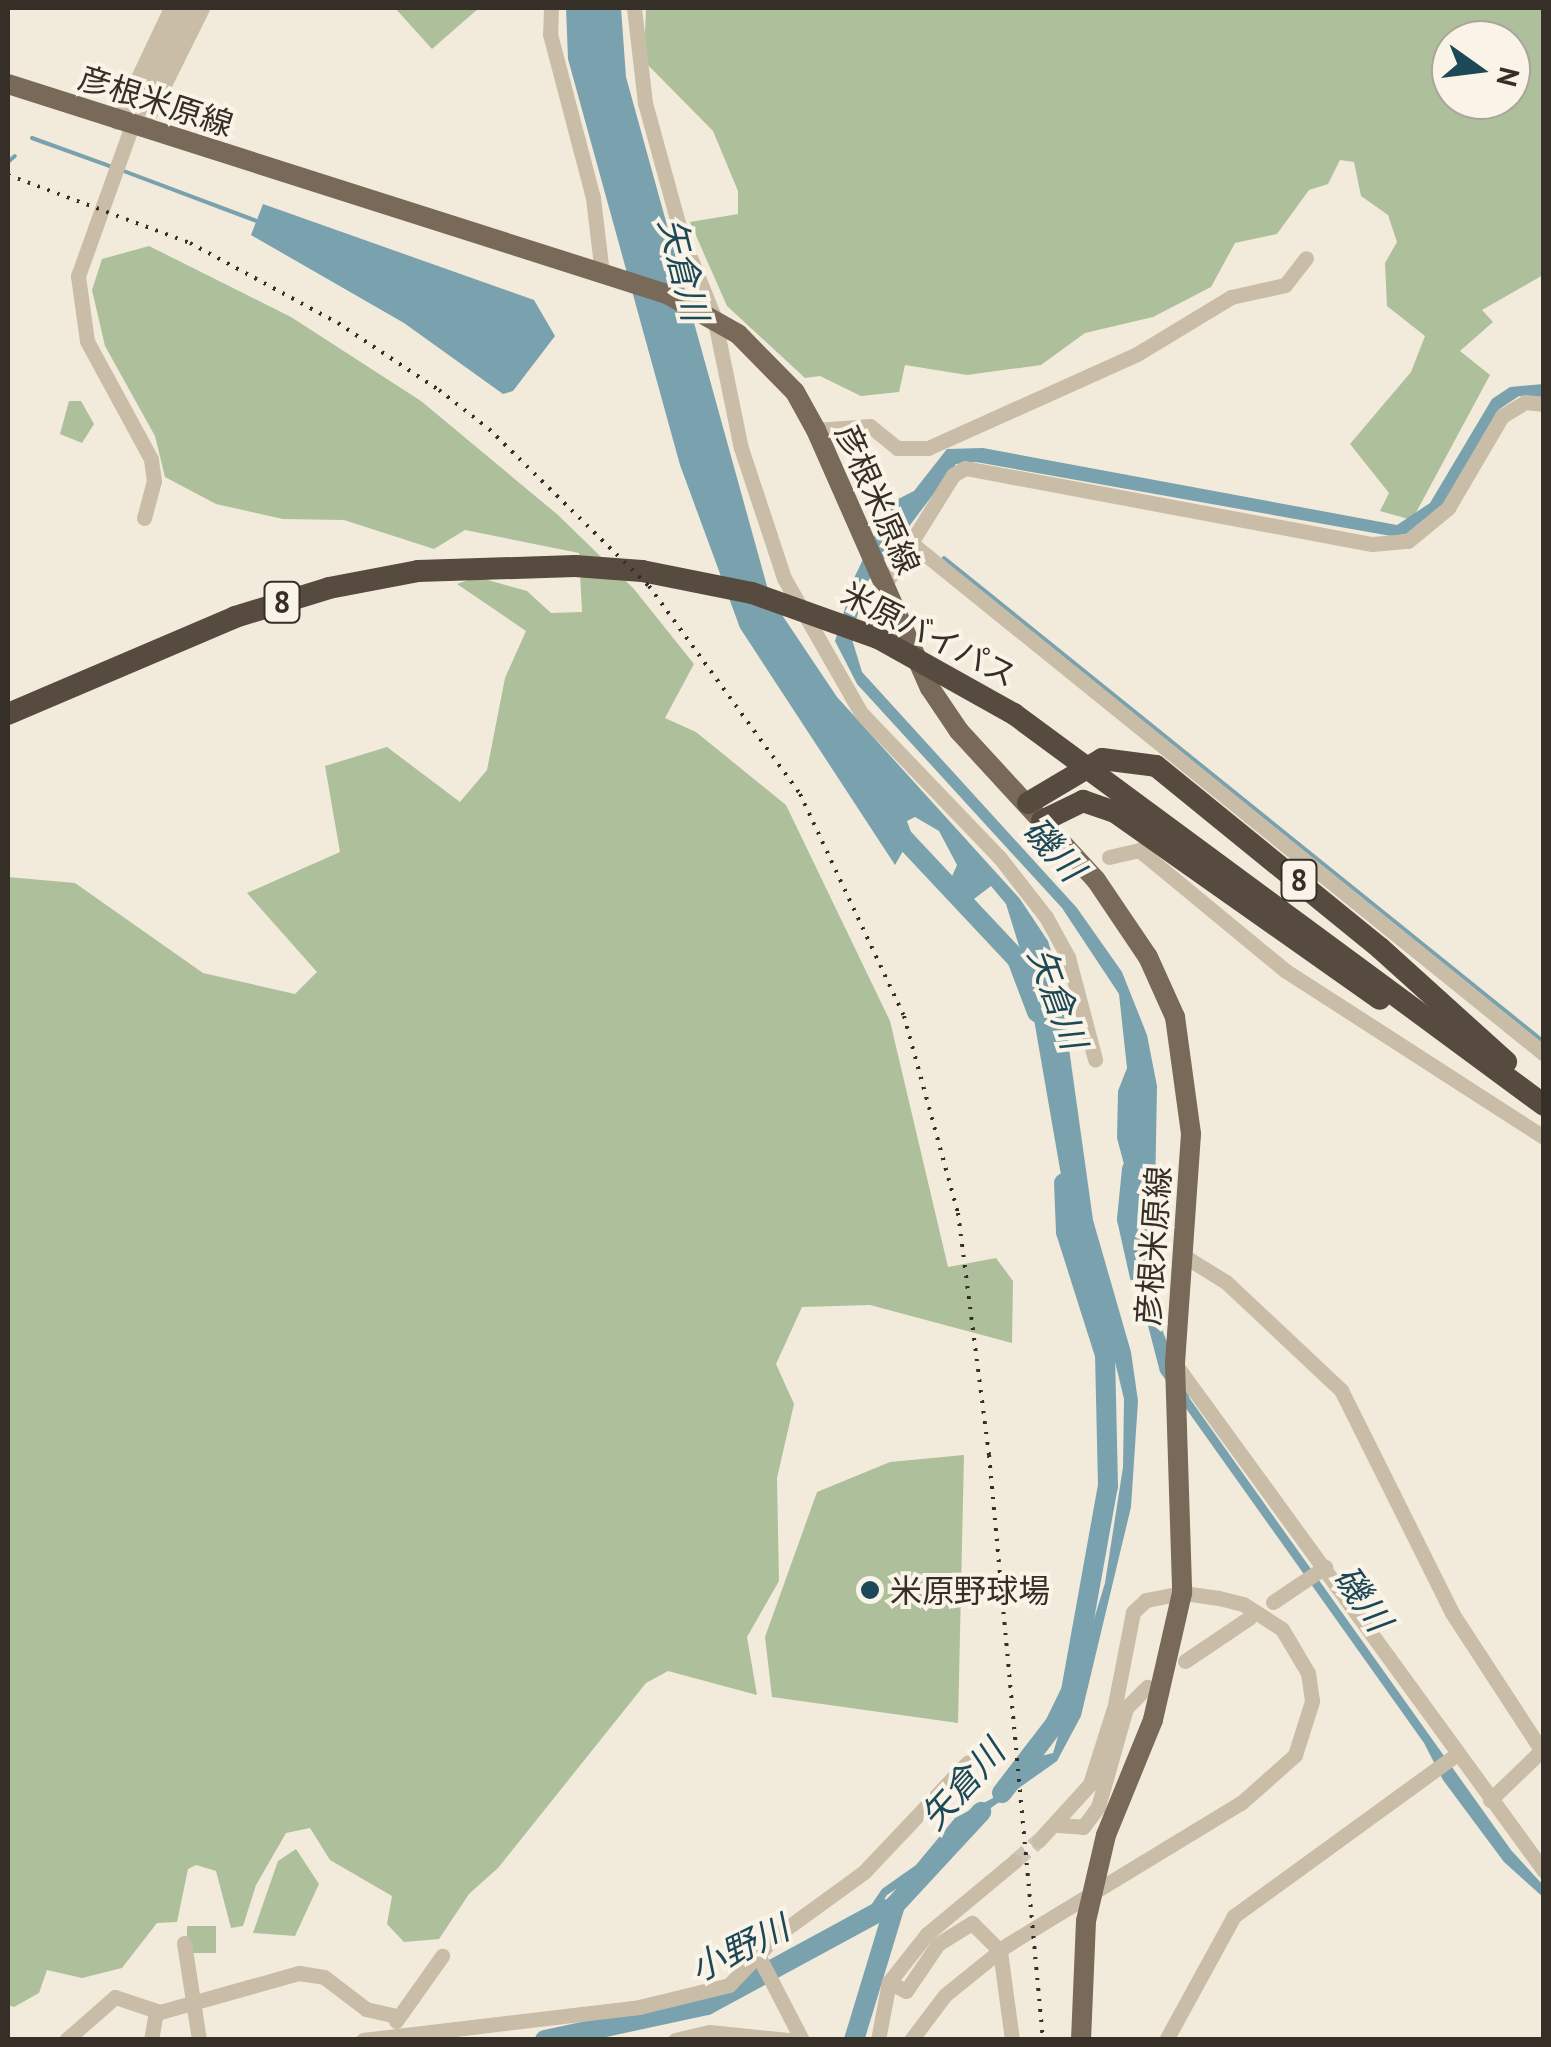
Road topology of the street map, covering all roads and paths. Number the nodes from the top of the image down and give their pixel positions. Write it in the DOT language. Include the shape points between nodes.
graph roads {
  1 [pos="171,8"];
  2 [pos="186,8"];
  3 [pos="202,8"];
  4 [pos="551,8"];
  5 [pos="634,8"];
  6 [pos="8,84"];
  7 [pos="117,122"];
  8 [pos="142,129"];
  9 [pos="1306,258"];
  10 [pos="608,275"];
  11 [pos="709,314"];
  12 [pos="1544,404"];
  13 [pos="816,430"];
  14 [pos="144,518"];
  15 [pos="910,542"];
  16 [pos="882,581"];
  17 [pos="8,714"];
  18 [pos="1035,812"];
  19 [pos="1109,857"];
  20 [pos="1544,1054"];
  21 [pos="1094,1059"];
  22 [pos="1494,1068"];
  23 [pos="1544,1096"];
  24 [pos="1544,1106"];
  25 [pos="1544,1137"];
  26 [pos="1184,1256"];
  27 [pos="1175,1364"];
  28 [pos="1321,1570"];
  29 [pos="1182,1593"];
  30 [pos="1272,1602"];
  31 [pos="1249,1618"];
  32 [pos="1185,1661"];
  33 [pos="1147,1687"];
  34 [pos="1542,1752"];
  35 [pos="1454,1757"];
  36 [pos="968,1762"];
  37 [pos="1490,1800"];
  38 [pos="1057,1825"];
  39 [pos="1039,1840"];
  40 [pos="1015,1861"];
  41 [pos="1544,1871"];
  42 [pos="184,1943"];
  43 [pos="1004,1948"];
  44 [pos="442,1956"];
  45 [pos="759,1957"];
  46 [pos="888,1982"];
  47 [pos="194,2004"];
  48 [pos="156,2010"];
  49 [pos="397,2016"];
  50 [pos="395,2038"];
  51 [pos="66,2040"];
  52 [pos="151,2040"];
  53 [pos="199,2040"];
  54 [pos="362,2040"];
  55 [pos="675,2040"];
  56 [pos="789,2040"];
  57 [pos="802,2040"];
  58 [pos="878,2040"];
  59 [pos="911,2040"];
  60 [pos="1012,2040"];
  61 [pos="1081,2040"];
  62 [pos="1166,2040"];
  1 -- 7 [label="street"];
  2 -- 14 [label="street" via="83,254 80,321 151,459 154,481"];
  3 -- 8 [label="street"];
  4 -- 10 [label="street" via="550,34"];
  5 -- 11 [label="street" via="645,103"];
  6 -- 7 [label="main road, 彦根米原線"];
  7 -- 8 [label="main road, 彦根米原線"];
  8 -- 10 [label="main road, 彦根米原線"];
  9 -- 13 [label="street" via="1285,285 1231,297 1137,354 928,448 897,448 870,426"];
  10 -- 11 [label="main road, 彦根米原線"];
  11 -- 13 [label="main road, 彦根米原線" via="777,371"];
  11 -- 21 [label="street" via="741,448 784,578 861,713 1000,858 1046,917 1074,974"];
  12 -- 15 [label="street" via="1526,402 1502,416 1448,508 1408,541 1372,544 965,468 953,475"];
  13 -- 16 [label="main road, 彦根米原線"];
  15 -- 16 [label="street"];
  15 -- 20 [label="street"];
  16 -- 18 [label="main road, 彦根米原線" via="949,717"];
  17 -- 22 [label="highway, 米原バイパス / 8" via="235,617 329,588 418,571 576,566 642,571 752,593 878,638 1014,714"];
  18 -- 22 [label="highway, 8" via="1083,800 1115,812 1345,978"];
  18 -- 23 [label="highway, 8" via="1102,759 1156,766 1380,948"];
  18 -- 26 [label="main road, 彦根米原線" via="1116,906 1175,1017 1191,1134"];
  19 -- 25 [label="street" via="1139,850 1286,970"];
  22 -- 24 [label="highway, 米原バイパス / 8"];
  26 -- 27 [label="main road, 彦根米原線"];
  26 -- 34 [label="street" via="1226,1282 1341,1390 1452,1613"];
  27 -- 28 [label="street"];
  27 -- 29 [label="main road, 彦根米原線"];
  28 -- 30 [label="street"];
  28 -- 35 [label="street"];
  29 -- 38 [label="street" via="1146,1600 1132,1612 1118,1694 1090,1784"];
  29 -- 43 [label="street" via="1244,1604 1282,1629 1308,1673 1312,1701 1296,1755 1274,1778"];
  29 -- 61 [label="main road, 彦根米原線" via="1153,1720 1106,1835 1086,1921"];
  31 -- 32 [label="street"];
  33 -- 38 [label="street" via="1126,1708 1098,1807 1083,1827"];
  34 -- 37 [label="street"];
  35 -- 37 [label="street"];
  35 -- 62 [label="street" via="1234,1916"];
  36 -- 45 [label="street" via="864,1872 776,1936"];
  37 -- 41 [label="street"];
  38 -- 39 [label="street"];
  40 -- 46 [label="street" via="926,1934"];
  42 -- 47 [label="street"];
  43 -- 46 [label="street" via="972,1923 938,1944 906,1991"];
  43 -- 59 [label="street" via="945,1995"];
  43 -- 60 [label="street"];
  44 -- 49 [label="street"];
  45 -- 50 [label="street" via="729,1985 674,2000"];
  45 -- 57 [label="street"];
  46 -- 58 [label="street"];
  47 -- 48 [label="street"];
  47 -- 49 [label="street" via="299,1973 324,1978 360,2006"];
  47 -- 53 [label="street"];
  48 -- 51 [label="street" via="115,1996"];
  48 -- 52 [label="street"];
  49 -- 50 [label="street"];
  50 -- 54 [label="street"];
  55 -- 56 [label="street" via="709,2032"];
}
